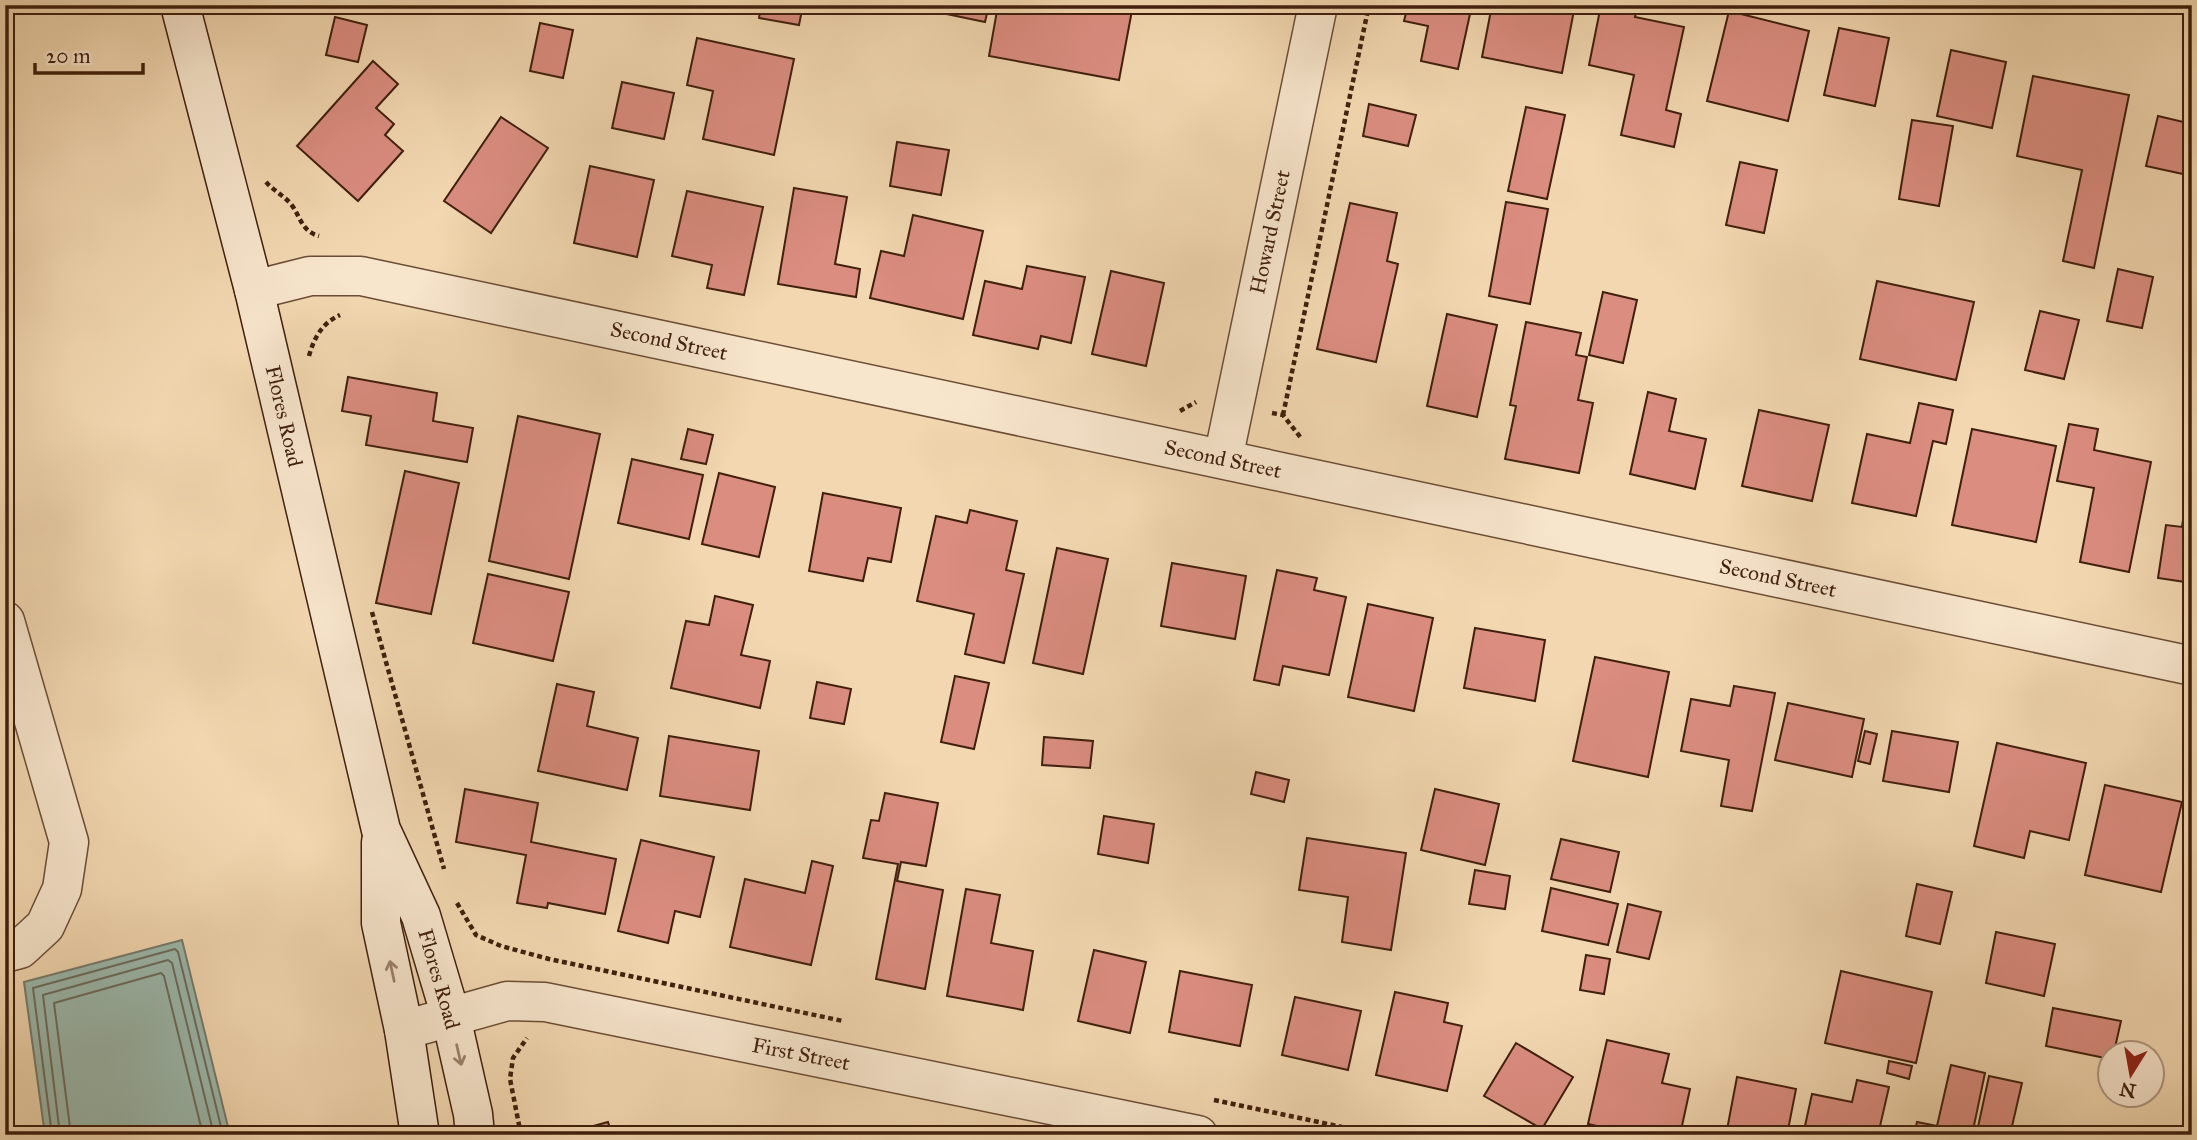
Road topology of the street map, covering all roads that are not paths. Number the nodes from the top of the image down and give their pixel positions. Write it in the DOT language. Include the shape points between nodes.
graph roads {
  1 [pos="180,5"];
  2 [pos="1318,5"];
  3 [pos="254,290"];
  4 [pos="1223,459"];
  5 [pos="5,621"];
  6 [pos="2192,666"];
  7 [pos="381,830"];
  8 [pos="5,953"];
  9 [pos="451,1017"];
  10 [pos="404,1030"];
  11 [pos="420,1135"];
  12 [pos="475,1135"];
  13 [pos="1198,1135"];
  1 -- 3 [label="street, Flores Road"];
  2 -- 4 [label="street, Howard Street"];
  3 -- 4 [label="street, Second Street" via="310,276 360,276"];
  3 -- 7 [label="street, Flores Road"];
  4 -- 6 [label="street, Second Street"];
  5 -- 8 [label="street" via="69,842 62,888 45,926 20,949"];
  7 -- 9 [label="street, Flores Road" via="421,916"];
  10 -- 7 [label="street, Flores Road, one-way" via="381,923"];
  9 -- 10 [label="street, First Street"];
  9 -- 12 [label="street, Flores Road, one-way"];
  9 -- 13 [label="street, First Street" via="508,1001 545,1002"];
  10 -- 11 [label="street, Flores Road"];
}
